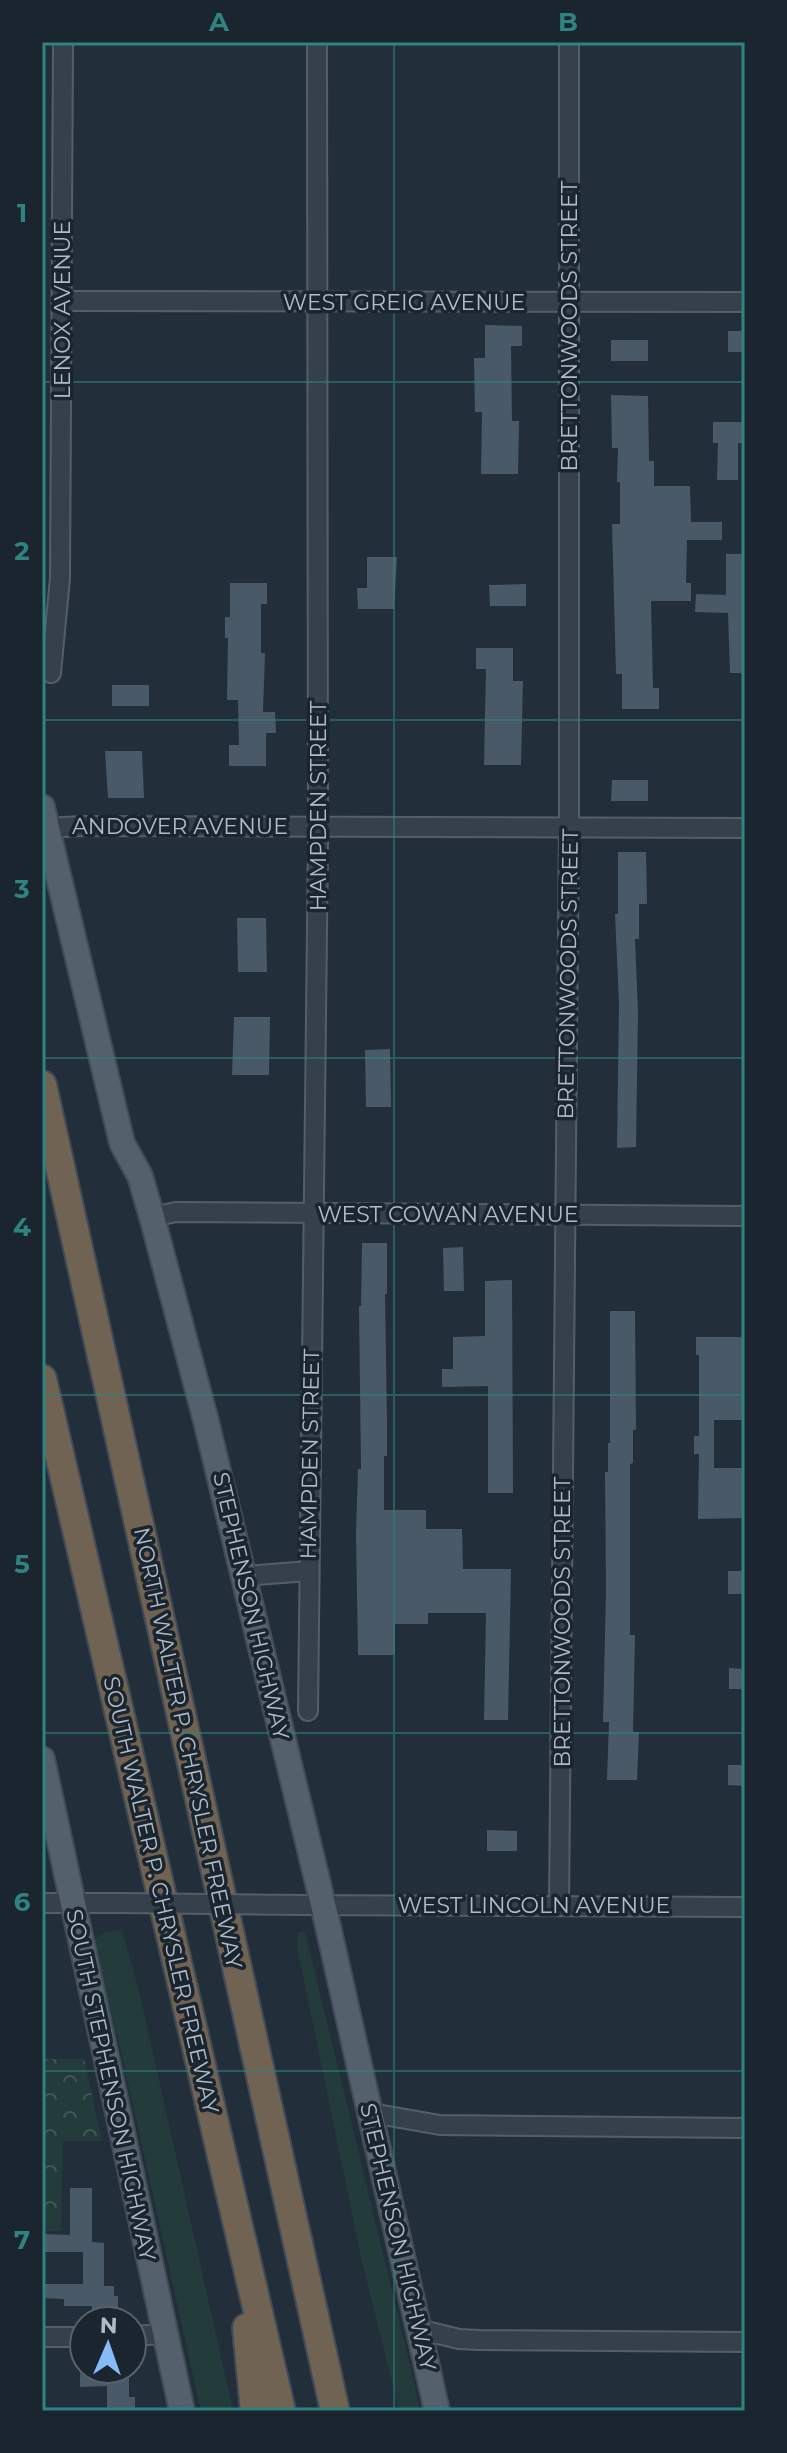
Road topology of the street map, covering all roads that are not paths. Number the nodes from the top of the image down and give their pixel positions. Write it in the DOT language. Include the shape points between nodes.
graph roads {
  1 [pos="63,42"];
  2 [pos="317,42"];
  3 [pos="569,42"];
  4 [pos="63,301"];
  5 [pos="317,302"];
  6 [pos="569,302"];
  7 [pos="745,302"];
  8 [pos="51,673"];
  9 [pos="44,817"];
  10 [pos="318,826"];
  11 [pos="569,826"];
  12 [pos="745,828"];
  13 [pos="42,1085"];
  14 [pos="314,1213"];
  15 [pos="566,1215"];
  16 [pos="745,1216"];
  17 [pos="152,1217"];
  18 [pos="42,1379"];
  19 [pos="309,1571"];
  20 [pos="244,1576"];
  21 [pos="308,1711"];
  22 [pos="42,1759"];
  23 [pos="42,1903"];
  24 [pos="72,1903"];
  25 [pos="312,1905"];
  26 [pos="559,1906"];
  27 [pos="745,1907"];
  28 [pos="371,2113"];
  29 [pos="745,2128"];
  30 [pos="236,2220"];
  31 [pos="418,2329"];
  32 [pos="165,2334"];
  33 [pos="148,2335"];
  34 [pos="42,2337"];
  35 [pos="68,2337"];
  36 [pos="745,2342"];
  37 [pos="182,2411"];
  38 [pos="255,2411"];
  39 [pos="281,2411"];
  40 [pos="335,2411"];
  41 [pos="437,2411"];
  1 -- 4 [label="street, LENOX AVENUE"];
  2 -- 5 [label="street, HAMPDEN STREET"];
  3 -- 6 [label="street, BRETTONWOODS STREET"];
  4 -- 5 [label="street, WEST GREIG AVENUE"];
  4 -- 8 [label="street, LENOX AVENUE" via="60,578"];
  5 -- 6 [label="street, WEST GREIG AVENUE"];
  5 -- 10 [label="street, HAMPDEN STREET"];
  6 -- 7 [label="street, WEST GREIG AVENUE"];
  6 -- 11 [label="street, BRETTONWOODS STREET"];
  9 -- 10 [label="street, ANDOVER AVENUE"];
  9 -- 17 [label="main road, STEPHENSON HIGHWAY" via="122,1143 140,1176"];
  10 -- 11 [label="street, ANDOVER AVENUE"];
  10 -- 14 [label="street, HAMPDEN STREET"];
  11 -- 12 [label="street, ANDOVER AVENUE"];
  11 -- 15 [label="street, BRETTONWOODS STREET"];
  13 -- 40 [label="highway, NORTH WALTER P. CHRYSLER FREEWAY"];
  14 -- 15 [label="street, WEST COWAN AVENUE"];
  14 -- 17 [label="street, WEST COWAN AVENUE" via="176,1212"];
  14 -- 19 [label="street, HAMPDEN STREET"];
  15 -- 16 [label="street, WEST COWAN AVENUE"];
  15 -- 26 [label="street, BRETTONWOODS STREET"];
  17 -- 20 [label="main road, STEPHENSON HIGHWAY"];
  18 -- 30 [label="highway, SOUTH WALTER P. CHRYSLER FREEWAY"];
  19 -- 20 [label="street, HAMPDEN STREET"];
  19 -- 21 [label="street, HAMPDEN STREET"];
  20 -- 25 [label="main road, STEPHENSON HIGHWAY"];
  22 -- 24 [label="main road, SOUTH STEPHENSON HIGHWAY"];
  23 -- 24 [label="street, WEST LINCOLN AVENUE"];
  24 -- 25 [label="street, WEST LINCOLN AVENUE, bridge"];
  24 -- 32 [label="main road, SOUTH STEPHENSON HIGHWAY"];
  25 -- 26 [label="street, WEST LINCOLN AVENUE"];
  25 -- 28 [label="main road, STEPHENSON HIGHWAY"];
  26 -- 27 [label="street, WEST LINCOLN AVENUE"];
  28 -- 29 [label="street" via="440,2125"];
  28 -- 31 [label="main road, STEPHENSON HIGHWAY"];
  30 -- 38 [label="highway"];
  30 -- 39 [label="highway, SOUTH WALTER P. CHRYSLER FREEWAY"];
  31 -- 36 [label="street" via="479,2340"];
  31 -- 41 [label="main road, STEPHENSON HIGHWAY"];
  32 -- 33 [label="street"];
  32 -- 37 [label="main road, SOUTH STEPHENSON HIGHWAY"];
  34 -- 35 [label="street"];
}
